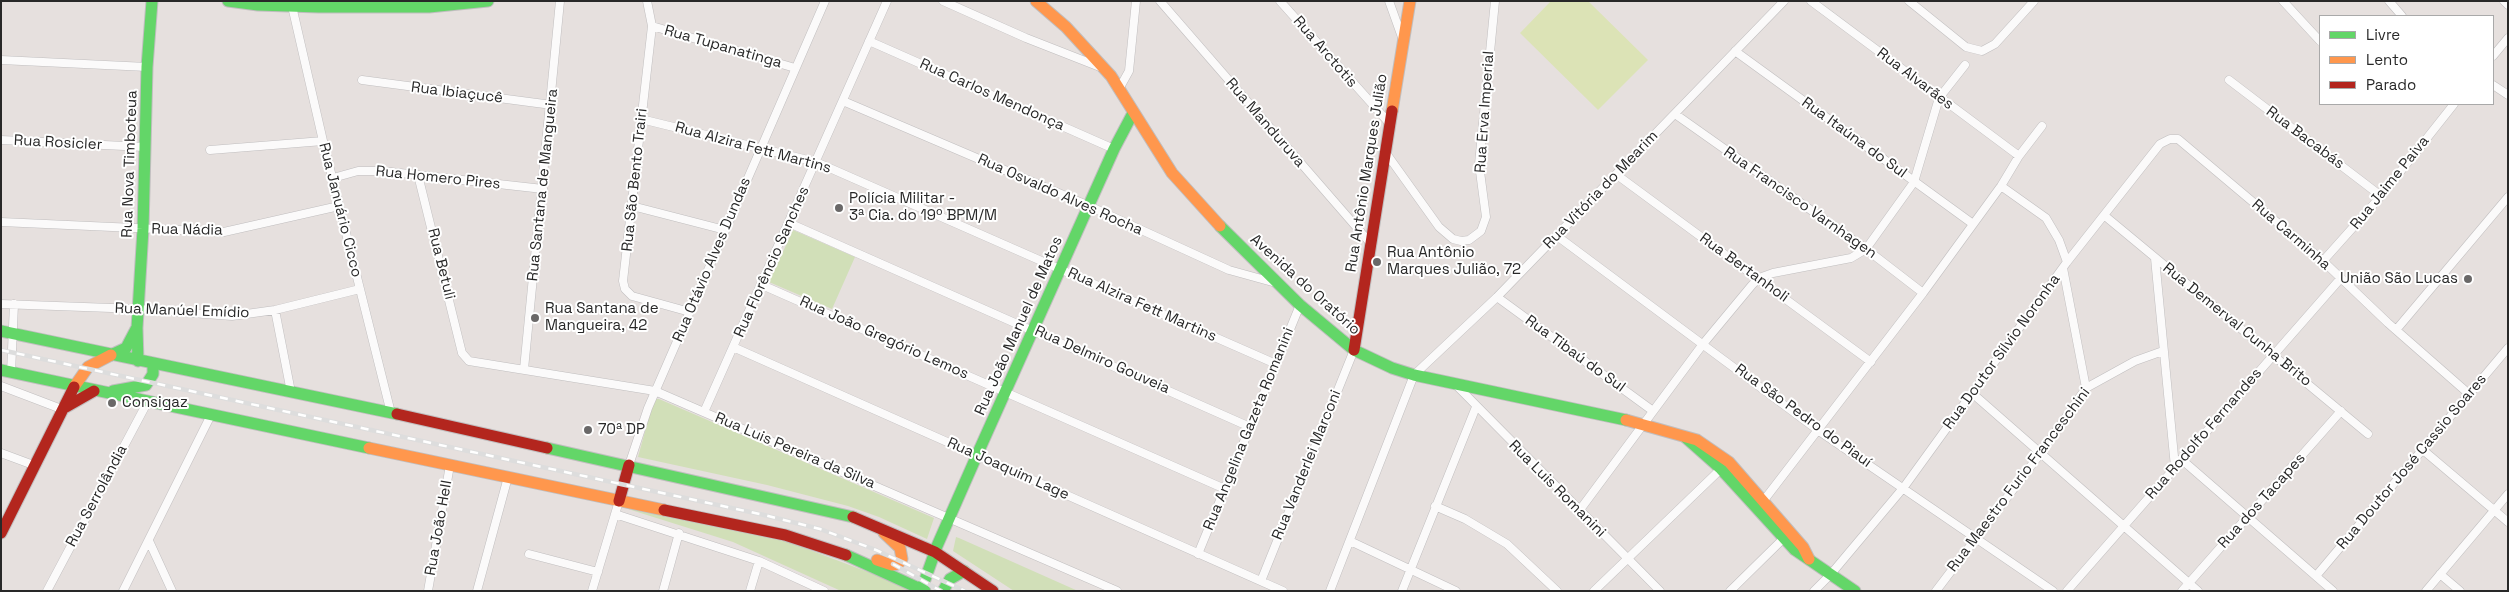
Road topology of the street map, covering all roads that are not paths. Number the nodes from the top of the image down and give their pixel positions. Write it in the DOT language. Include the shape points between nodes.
graph roads {
  1 [pos="152,1"];
  2 [pos="228,1"];
  3 [pos="488,1"];
  4 [pos="560,1"];
  5 [pos="647,1"];
  6 [pos="825,1"];
  7 [pos="887,1"];
  8 [pos="943,1"];
  9 [pos="1036,1"];
  10 [pos="1136,1"];
  11 [pos="1160,1"];
  12 [pos="1280,1"];
  13 [pos="1389,1"];
  14 [pos="1410,1"];
  15 [pos="1495,1"];
  16 [pos="1784,1"];
  17 [pos="1811,1"];
  18 [pos="1909,1"];
  19 [pos="2034,1"];
  20 [pos="2283,1"];
  21 [pos="2389,1"];
  22 [pos="2504,1"];
  23 [pos="359,4"];
  24 [pos="387,4"];
  25 [pos="2508,5"];
  26 [pos="292,6"];
  27 [pos="2401,15"];
  28 [pos="652,26"];
  29 [pos="2508,38"];
  30 [pos="1402,40"];
  31 [pos="2319,40"];
  32 [pos="869,41"];
  33 [pos="1735,51"];
  34 [pos="2494,55"];
  35 [pos="1,60"];
  36 [pos="1965,65"];
  37 [pos="147,67"];
  38 [pos="795,68"];
  39 [pos="1105,68"];
  40 [pos="362,80"];
  41 [pos="2229,80"];
  42 [pos="2494,86"];
  43 [pos="1119,89"];
  44 [pos="2508,95"];
  45 [pos="1939,98"];
  46 [pos="843,100"];
  47 [pos="552,105"];
  48 [pos="2453,105"];
  49 [pos="1134,113"];
  50 [pos="1675,114"];
  51 [pos="641,119"];
  52 [pos="1391,125"];
  53 [pos="2042,126"];
  54 [pos="2178,139"];
  55 [pos="1,140"];
  56 [pos="323,141"];
  57 [pos="145,147"];
  58 [pos="760,148"];
  59 [pos="1114,149"];
  60 [pos="210,150"];
  61 [pos="1386,153"];
  62 [pos="2019,156"];
  63 [pos="816,162"];
  64 [pos="418,175"];
  65 [pos="1617,175"];
  66 [pos="333,178"];
  67 [pos="1914,182"];
  68 [pos="2001,186"];
  69 [pos="543,189"];
  70 [pos="2381,196"];
  71 [pos="2508,197"];
  72 [pos="339,206"];
  73 [pos="632,206"];
  74 [pos="1089,206"];
  75 [pos="2105,216"];
  76 [pos="1,222"];
  77 [pos="789,223"];
  78 [pos="1973,224"];
  79 [pos="143,229"];
  80 [pos="725,230"];
  81 [pos="1557,236"];
  82 [pos="1372,245"];
  83 [pos="1866,249"];
  84 [pos="2155,258"];
  85 [pos="2323,261"];
  86 [pos="2065,265"];
  87 [pos="1060,269"];
  88 [pos="1759,278"];
  89 [pos="2341,278"];
  90 [pos="1278,283"];
  91 [pos="762,284"];
  92 [pos="360,289"];
  93 [pos="1923,293"];
  94 [pos="1497,297"];
  95 [pos="1,304"];
  96 [pos="14,304"];
  97 [pos="1300,304"];
  98 [pos="139,309"];
  99 [pos="276,310"];
  100 [pos="690,312"];
  101 [pos="137,328"];
  102 [pos="1034,329"];
  103 [pos="2396,330"];
  104 [pos="1,331"];
  105 [pos="14,335"];
  106 [pos="1703,344"];
  107 [pos="734,347"];
  108 [pos="2508,348"];
  109 [pos="1354,350"];
  110 [pos="462,352"];
  111 [pos="2163,352"];
  112 [pos="2274,354"];
  113 [pos="111,355"];
  114 [pos="138,361"];
  115 [pos="1871,362"];
  116 [pos="153,364"];
  117 [pos="1276,364"];
  118 [pos="524,369"];
  119 [pos="6,372"];
  120 [pos="1414,375"];
  121 [pos="1456,385"];
  122 [pos="1,386"];
  123 [pos="74,387"];
  124 [pos="2086,388"];
  125 [pos="655,391"];
  126 [pos="1006,391"];
  127 [pos="98,392"];
  128 [pos="290,392"];
  129 [pos="1972,393"];
  130 [pos="2469,394"];
  131 [pos="148,401"];
  132 [pos="1476,407"];
  133 [pos="65,408"];
  134 [pos="1653,411"];
  135 [pos="2341,411"];
  136 [pos="704,412"];
  137 [pos="391,413"];
  138 [pos="211,415"];
  139 [pos="1643,424"];
  140 [pos="1250,427"];
  141 [pos="1819,431"];
  142 [pos="2368,434"];
  143 [pos="2423,450"];
  144 [pos="1,453"];
  145 [pos="2040,454"];
  146 [pos="977,455"];
  147 [pos="2181,459"];
  148 [pos="450,465"];
  149 [pos="629,465"];
  150 [pos="1725,465"];
  151 [pos="36,466"];
  152 [pos="2175,466"];
  153 [pos="508,478"];
  154 [pos="624,481"];
  155 [pos="1904,487"];
  156 [pos="1224,489"];
  157 [pos="2508,494"];
  158 [pos="619,501"];
  159 [pos="631,503"];
  160 [pos="1760,505"];
  161 [pos="1435,506"];
  162 [pos="2494,510"];
  163 [pos="1580,511"];
  164 [pos="615,514"];
  165 [pos="950,518"];
  166 [pos="2246,518"];
  167 [pos="2508,522"];
  168 [pos="873,524"];
  169 [pos="3,526"];
  170 [pos="2123,527"];
  171 [pos="678,533"];
  172 [pos="785,535"];
  173 [pos="1975,538"];
  174 [pos="1783,539"];
  175 [pos="149,540"];
  176 [pos="1350,541"];
  177 [pos="934,552"];
  178 [pos="529,554"];
  179 [pos="1198,554"];
  180 [pos="1628,559"];
  181 [pos="1809,559"];
  182 [pos="759,561"];
  183 [pos="1411,568"];
  184 [pos="964,571"];
  185 [pos="598,572"];
  186 [pos="1831,574"];
  187 [pos="2440,574"];
  188 [pos="2316,576"];
  189 [pos="1261,581"];
  190 [pos="2189,583"];
  191 [pos="921,590"];
  192 [pos="47,591"];
  193 [pos="123,591"];
  194 [pos="172,591"];
  195 [pos="428,591"];
  196 [pos="477,591"];
  197 [pos="592,591"];
  198 [pos="662,591"];
  199 [pos="750,591"];
  200 [pos="824,591"];
  201 [pos="943,591"];
  202 [pos="993,591"];
  203 [pos="1117,591"];
  204 [pos="1283,591"];
  205 [pos="1330,591"];
  206 [pos="1402,591"];
  207 [pos="1456,591"];
  208 [pos="1557,591"];
  209 [pos="1594,591"];
  210 [pos="1660,591"];
  211 [pos="1730,591"];
  212 [pos="1814,591"];
  213 [pos="1855,591"];
  214 [pos="1936,591"];
  215 [pos="2053,591"];
  216 [pos="2067,591"];
  217 [pos="2182,591"];
  218 [pos="2198,591"];
  219 [pos="2333,591"];
  220 [pos="2426,591"];
  221 [pos="2460,591"];
  1 -- 37 [label="main road, Rua Nova Timboteua"];
  2 -- 26 [label="main road"];
  3 -- 24 [label="main road" via="429,6"];
  4 -- 47 [label="street, Rua Santana de Mangueira"];
  5 -- 28 [label="street, Rua São Bento Trairi"];
  6 -- 38 [label="street, Rua Otávio Alves Dundas"];
  7 -- 32 [label="street, Rua Florêncio Sanches"];
  8 -- 39 [label="street"];
  9 -- 39 [label="main road, Avenida do Oratório" via="1066,26"];
  10 -- 43 [label="street" via="1128,71"];
  11 -- 82 [label="street, Rua Manduruva"];
  12 -- 52 [label="street, Rua Arctotis"];
  13 -- 30 [label="street"];
  14 -- 30 [label="main road, Rua Antônio Marques Julião"];
  15 -- 61 [label="street, Rua Erva Imperial" via="1479,164 1486,217 1482,231 1469,240 1453,239 1439,227"];
  16 -- 33 [label="street, Rua Vitória do Mearim"];
  17 -- 45 [label="street, Rua Alvarães"];
  18 -- 19 [label="street" via="1966,47 1982,51 1995,44"];
  20 -- 31 [label="street"];
  21 -- 27 [label="street"];
  22 -- 25 [label="street"];
  23 -- 24 [label="main road"];
  23 -- 26 [label="main road"];
  26 -- 56 [label="street, Rua Januário Cicco"];
  28 -- 38 [label="street, Rua Tupanatinga"];
  28 -- 51 [label="street, Rua São Bento Trairi"];
  29 -- 34 [label="street"];
  30 -- 52 [label="main road, Rua Antônio Marques Julião"];
  32 -- 46 [label="street, Rua Florêncio Sanches"];
  32 -- 59 [label="street, Rua Carlos Mendonça"];
  33 -- 50 [label="street, Rua Vitória do Mearim"];
  33 -- 67 [label="street, Rua Itaúna do Sul"];
  35 -- 37 [label="street"];
  36 -- 45 [label="street"];
  37 -- 57 [label="main road, Rua Nova Timboteua"];
  38 -- 58 [label="street, Rua Otávio Alves Dundas"];
  39 -- 43 [label="main road, Avenida do Oratório"];
  40 -- 47 [label="street, Rua Ibiaçucê"];
  41 -- 70 [label="street, Rua Bacabás"];
  42 -- 44 [label="street"];
  43 -- 49 [label="main road, Avenida do Oratório"];
  45 -- 62 [label="street, Rua Alvarães"];
  45 -- 67 [label="street"];
  46 -- 63 [label="street, Rua Florêncio Sanches"];
  46 -- 74 [label="street, Rua Osvaldo Alves Rocha"];
  47 -- 69 [label="street, Rua Santana de Mangueira"];
  48 -- 70 [label="street, Rua Jaime Paiva"];
  49 -- 59 [label="main road, Rua João Manuel de Matos"];
  49 -- 90 [label="main road, Avenida do Oratório" via="1188,194"];
  50 -- 65 [label="street, Rua Vitória do Mearim"];
  50 -- 83 [label="street, Rua Francisco Varnhagen"];
  51 -- 58 [label="street, Rua Alzira Fett Martins"];
  51 -- 73 [label="street, Rua São Bento Trairi"];
  52 -- 61 [label="main road, Rua Antônio Marques Julião"];
  53 -- 62 [label="street"];
  54 -- 75 [label="street, Rua Doutor Sílvio Noronha" via="2170,138 2160,144"];
  54 -- 85 [label="street, Rua Carminha"];
  55 -- 57 [label="street, Rua Rosicler"];
  56 -- 60 [label="street"];
  56 -- 66 [label="street, Rua Januário Cicco"];
  57 -- 79 [label="main road, Rua Nova Timboteua"];
  58 -- 63 [label="street, Rua Alzira Fett Martins"];
  58 -- 80 [label="street, Rua Otávio Alves Dundas"];
  59 -- 74 [label="main road, Rua João Manuel de Matos"];
  61 -- 82 [label="main road, Rua Antônio Marques Julião"];
  62 -- 68 [label="street"];
  63 -- 77 [label="street, Rua Florêncio Sanches"];
  63 -- 87 [label="street, Rua Alzira Fett Martins"];
  64 -- 66 [label="street, Rua Homero Pires" via="358,171"];
  64 -- 69 [label="street, Rua Homero Pires"];
  64 -- 110 [label="street, Rua Betuli"];
  65 -- 81 [label="street, Rua Vitória do Mearim"];
  65 -- 88 [label="street, Rua Bertanholi"];
  66 -- 72 [label="street, Rua Januário Cicco"];
  67 -- 78 [label="street, Rua Itaúna do Sul"];
  67 -- 83 [label="street"];
  68 -- 78 [label="street"];
  68 -- 86 [label="street" via="2046,218 2059,240"];
  69 -- 118 [label="street, Rua Santana de Mangueira"];
  70 -- 85 [label="street, Rua Jaime Paiva"];
  71 -- 103 [label="street"];
  72 -- 79 [label="street, Rua Nádia" via="224,232"];
  72 -- 92 [label="street, Rua Januário Cicco"];
  73 -- 80 [label="street"];
  73 -- 100 [label="street, Rua São Bento Trairi" via="623,282 625,290 639,299"];
  74 -- 87 [label="main road, Rua João Manuel de Matos"];
  74 -- 90 [label="street, Rua Osvaldo Alves Rocha" via="1229,270"];
  75 -- 84 [label="street, Rua Demerval Cunha Brito"];
  75 -- 86 [label="street, Rua Doutor Sílvio Noronha"];
  76 -- 79 [label="street, Rua Nádia"];
  77 -- 91 [label="street, Rua Florêncio Sanches"];
  77 -- 102 [label="street, Rua Delmiro Gouveia"];
  78 -- 93 [label="street"];
  79 -- 98 [label="main road, Rua Nova Timboteua"];
  80 -- 100 [label="street, Rua Otávio Alves Dundas"];
  81 -- 94 [label="street, Rua Vitória do Mearim"];
  81 -- 106 [label="street, Rua São Pedro do Piauí"];
  82 -- 109 [label="main road, Rua Antônio Marques Julião"];
  83 -- 88 [label="street" via="1851,258 1784,270"];
  83 -- 93 [label="street, Rua Francisco Varnhagen"];
  84 -- 111 [label="street"];
  84 -- 112 [label="street, Rua Demerval Cunha Brito"];
  85 -- 89 [label="street, Rua Carminha"];
  86 -- 124 [label="street"];
  86 -- 129 [label="street, Rua Doutor Sílvio Noronha"];
  87 -- 102 [label="main road, Rua João Manuel de Matos"];
  87 -- 117 [label="street, Rua Alzira Fett Martins"];
  88 -- 106 [label="street"];
  88 -- 115 [label="street, Rua Bertanholi"];
  89 -- 103 [label="street, Rua Carminha"];
  89 -- 112 [label="street, Rua Rodolfo Fernandes"];
  90 -- 97 [label="main road, Avenida do Oratório"];
  91 -- 107 [label="street, Rua Florêncio Sanches"];
  91 -- 126 [label="street, Rua João Gregório Lemos"];
  92 -- 99 [label="street, Rua Manúel Emídio"];
  92 -- 137 [label="street, Rua Januário Cicco"];
  93 -- 115 [label="street"];
  94 -- 120 [label="street, Rua Vitória do Mearim"];
  94 -- 134 [label="street, Rua Tibaú do Sul"];
  95 -- 96 [label="street, Rua Manúel Emídio"];
  96 -- 98 [label="street, Rua Manúel Emídio"];
  96 -- 105 [label="street"];
  97 -- 109 [label="main road, Avenida do Oratório"];
  97 -- 117 [label="street, Rua Angelina Gazeta Romanini"];
  98 -- 99 [label="street, Rua Manúel Emídio" via="232,316"];
  98 -- 101 [label="main road, Rua Nova Timboteua"];
  99 -- 128 [label="street"];
  100 -- 125 [label="street, Rua Otávio Alves Dundas"];
  101 -- 113 [label="main road, Rua Nova Timboteua" via="126,348"];
  101 -- 114 [label="main road, Rua Nova Timboteua"];
  102 -- 126 [label="main road, Rua João Manuel de Matos"];
  102 -- 140 [label="street, Rua Delmiro Gouveia"];
  103 -- 130 [label="street, Rua Carminha"];
  104 -- 105 [label="main road"];
  105 -- 113 [label="main road"];
  105 -- 119 [label="street"];
  106 -- 134 [label="street"];
  106 -- 141 [label="street, Rua São Pedro do Piauí"];
  107 -- 136 [label="street, Rua Florêncio Sanches"];
  107 -- 146 [label="street, Rua Joaquim Lage"];
  108 -- 130 [label="street, Rua Doutor José Cassio Soares"];
  109 -- 120 [label="main road, Avenida do Oratório"];
  109 -- 189 [label="street, Rua Vanderlei Marconi"];
  110 -- 118 [label="street, Rua Luis Pereira da Silva" via="469,361"];
  111 -- 124 [label="street, Rua Maestro Furio Franceschini" via="2135,361"];
  111 -- 152 [label="street"];
  112 -- 135 [label="street, Rua Demerval Cunha Brito"];
  112 -- 147 [label="street, Rua Rodolfo Fernandes"];
  113 -- 114 [label="main road"];
  113 -- 123 [label="main road, Rua Nova Timboteua" via="88,367"];
  114 -- 116 [label="main road"];
  115 -- 141 [label="street"];
  116 -- 127 [label="main road" via="153,374 146,385"];
  116 -- 128 [label="main road"];
  117 -- 140 [label="street, Rua Angelina Gazeta Romanini"];
  118 -- 125 [label="street, Rua Luis Pereira da Silva"];
  119 -- 123 [label="main road"];
  120 -- 121 [label="main road, Avenida do Oratório"];
  120 -- 176 [label="street"];
  121 -- 132 [label="street, Rua Luis Romanini"];
  121 -- 139 [label="main road, Avenida do Oratório"];
  122 -- 133 [label="street"];
  123 -- 127 [label="main road"];
  123 -- 133 [label="main road, Rua Nova Timboteua"];
  124 -- 145 [label="street, Rua Maestro Furio Franceschini"];
  125 -- 136 [label="street, Rua Luis Pereira da Silva"];
  125 -- 149 [label="street, Rua Otávio Alves Dundas"];
  126 -- 146 [label="main road, Rua João Manuel de Matos"];
  126 -- 156 [label="street, Rua João Gregório Lemos"];
  127 -- 131 [label="main road"];
  127 -- 133 [label="main road"];
  128 -- 137 [label="main road"];
  129 -- 145 [label="street"];
  129 -- 155 [label="street, Rua Doutor Sílvio Noronha"];
  130 -- 143 [label="street, Rua Doutor José Cassio Soares"];
  131 -- 138 [label="main road"];
  131 -- 192 [label="street, Rua Serrolândia"];
  132 -- 161 [label="street"];
  132 -- 163 [label="street, Rua Luis Romanini"];
  133 -- 151 [label="main road, Rua Nova Timboteua"];
  134 -- 139 [label="street"];
  135 -- 142 [label="street, Rua Demerval Cunha Brito"];
  135 -- 166 [label="street, Rua dos Tacapes"];
  136 -- 165 [label="street, Rua Luis Pereira da Silva"];
  137 -- 149 [label="main road"];
  138 -- 148 [label="main road"];
  138 -- 175 [label="street"];
  139 -- 150 [label="main road, Avenida do Oratório" via="1686,438"];
  139 -- 163 [label="street"];
  140 -- 156 [label="street, Rua Angelina Gazeta Romanini"];
  141 -- 155 [label="street, Rua São Pedro do Piauí"];
  141 -- 160 [label="street"];
  143 -- 162 [label="street"];
  143 -- 188 [label="street, Rua Doutor José Cassio Soares"];
  144 -- 151 [label="street"];
  145 -- 170 [label="street"];
  145 -- 173 [label="street, Rua Maestro Furio Franceschini"];
  146 -- 165 [label="main road, Rua João Manuel de Matos"];
  146 -- 179 [label="street, Rua Joaquim Lage"];
  147 -- 152 [label="street, Rua Rodolfo Fernandes"];
  147 -- 166 [label="street"];
  148 -- 153 [label="main road"];
  148 -- 195 [label="street, Rua João Hell"];
  149 -- 154 [label="main road"];
  149 -- 168 [label="main road" via="794,501"];
  150 -- 160 [label="main road, Avenida do Oratório"];
  150 -- 180 [label="street"];
  151 -- 169 [label="main road, Rua Nova Timboteua"];
  152 -- 170 [label="street, Rua Rodolfo Fernandes"];
  153 -- 158 [label="main road"];
  153 -- 196 [label="street"];
  154 -- 158 [label="main road"];
  154 -- 159 [label="main road"];
  155 -- 173 [label="street, Rua São Pedro do Piauí"];
  155 -- 186 [label="street, Rua Doutor Sílvio Noronha"];
  156 -- 179 [label="street, Rua Angelina Gazeta Romanini"];
  157 -- 162 [label="street"];
  158 -- 159 [label="main road"];
  158 -- 164 [label="street"];
  159 -- 172 [label="main road"];
  160 -- 174 [label="main road, Avenida do Oratório"];
  160 -- 181 [label="main road, Avenida do Oratório" via="1803,547"];
  161 -- 183 [label="street"];
  161 -- 208 [label="street" via="1465,519 1507,544"];
  162 -- 167 [label="street"];
  162 -- 187 [label="street"];
  163 -- 180 [label="street, Rua Luis Romanini"];
  164 -- 171 [label="street"];
  164 -- 185 [label="street"];
  165 -- 177 [label="main road, Rua João Manuel de Matos"];
  165 -- 203 [label="street, Rua Luis Pereira da Silva"];
  166 -- 188 [label="street"];
  166 -- 190 [label="street, Rua dos Tacapes"];
  168 -- 172 [label="main road" via="900,548 902,559 898,564 889,565"];
  168 -- 177 [label="main road"];
  170 -- 190 [label="street"];
  170 -- 216 [label="street, Rua Rodolfo Fernandes"];
  171 -- 182 [label="street"];
  171 -- 198 [label="street"];
  172 -- 191 [label="main road" via="850,558"];
  173 -- 214 [label="street, Rua Maestro Furio Franceschini"];
  173 -- 215 [label="street, Rua São Pedro do Piauí"];
  174 -- 181 [label="main road, Avenida do Oratório"];
  174 -- 211 [label="street"];
  175 -- 193 [label="street"];
  175 -- 194 [label="street"];
  176 -- 183 [label="street"];
  176 -- 205 [label="street"];
  177 -- 184 [label="main road"];
  177 -- 191 [label="main road, Rua João Manuel de Matos"];
  178 -- 185 [label="street"];
  179 -- 189 [label="street, Rua Joaquim Lage"];
  180 -- 209 [label="street"];
  180 -- 210 [label="street, Rua Luis Romanini"];
  181 -- 186 [label="main road, Avenida do Oratório"];
  182 -- 199 [label="street"];
  182 -- 200 [label="street"];
  183 -- 206 [label="street"];
  183 -- 207 [label="street"];
  184 -- 201 [label="main road" via="950,579"];
  184 -- 202 [label="main road"];
  185 -- 197 [label="street"];
  186 -- 212 [label="street, Rua Doutor Sílvio Noronha"];
  186 -- 213 [label="main road, Avenida do Oratório"];
  187 -- 220 [label="street"];
  187 -- 221 [label="street"];
  188 -- 219 [label="street"];
  189 -- 204 [label="street, Rua Joaquim Lage"];
  190 -- 217 [label="street, Rua dos Tacapes"];
  190 -- 218 [label="street"];
}
